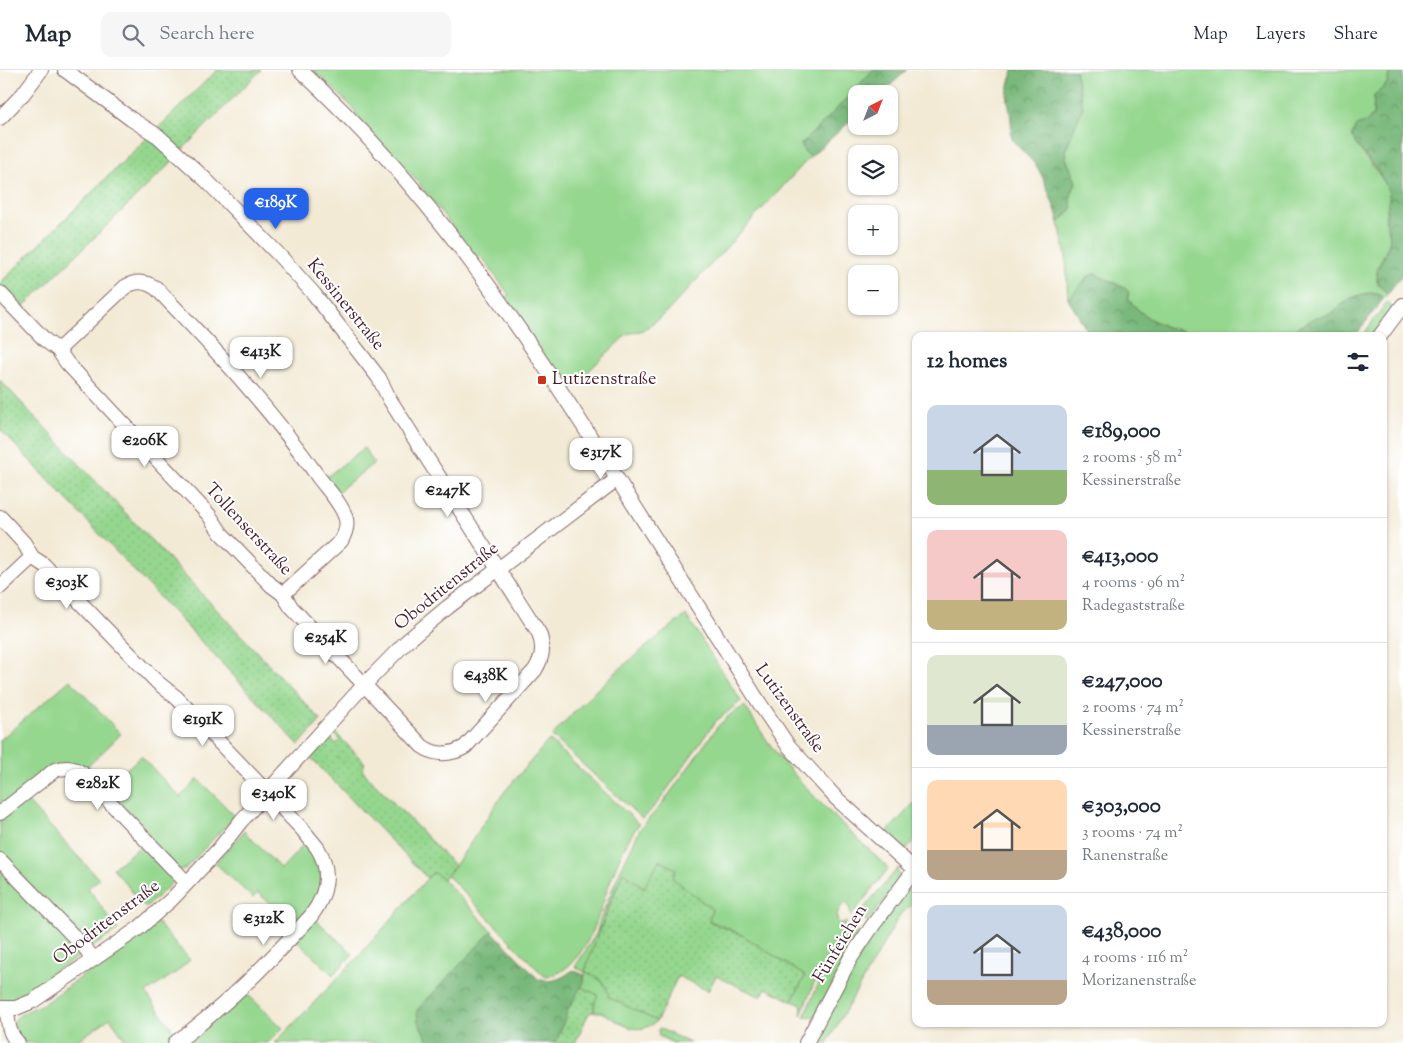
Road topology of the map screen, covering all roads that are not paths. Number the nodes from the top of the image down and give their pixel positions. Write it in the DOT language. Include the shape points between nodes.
graph roads {
  1 [pos="41,70"];
  2 [pos="65,70"];
  3 [pos="300,70"];
  4 [pos="0,118"];
  5 [pos="0,293"];
  6 [pos="1403,305"];
  7 [pos="1383,332"];
  8 [pos="58,350"];
  9 [pos="617,479"];
  10 [pos="0,517"];
  11 [pos="32,556"];
  12 [pos="498,569"];
  13 [pos="0,587"];
  14 [pos="283,594"];
  15 [pos="364,685"];
  16 [pos="267,792"];
  17 [pos="0,813"];
  18 [pos="0,860"];
  19 [pos="912,865"];
  20 [pos="912,874"];
  21 [pos="187,883"];
  22 [pos="93,959"];
  23 [pos="4,1008"];
  24 [pos="18,1043"];
  25 [pos="175,1043"];
  26 [pos="806,1043"];
  1 -- 4 [label="street"];
  2 -- 12 [label="street, Kessinerstraße" via="148,128 183,158 314,294 379,378"];
  3 -- 9 [label="street, Lutizenstraße" via="385,156 445,227 524,333"];
  5 -- 8 [label="street, Tollenserstraße"];
  6 -- 7 [label="street"];
  8 -- 14 [label="street, Tollenserstraße" via="221,532"];
  8 -- 14 [label="street" via="125,287 141,282 156,288 232,367 308,462 346,519 346,531 341,541"];
  9 -- 12 [label="street, Obodritenstraße"];
  9 -- 19 [label="street, Lutizenstraße" via="787,744 836,798"];
  10 -- 11 [label="street"];
  11 -- 13 [label="street"];
  11 -- 16 [label="street" via="157,682 177,698"];
  12 -- 15 [label="street, Obodritenstraße" via="425,626"];
  12 -- 15 [label="street, Kessinerstraße" via="539,633 542,656 535,670 465,747 452,753 428,750"];
  14 -- 15 [label="street, Tollenserstraße" via="291,607"];
  15 -- 16 [label="street, Obodritenstraße"];
  16 -- 21 [label="street, Obodritenstraße"];
  16 -- 25 [label="street" via="318,849 324,862 325,892 310,916 262,969"];
  17 -- 21 [label="street" via="56,770 74,768"];
  18 -- 22 [label="street"];
  20 -- 26 [label="street, Fünfeichen" via="850,960"];
  21 -- 22 [label="street, Obodritenstraße" via="139,928"];
  22 -- 23 [label="street, Obodritenstraße" via="33,1001 16,1008"];
  23 -- 24 [label="street" via="11,1035"];
}
